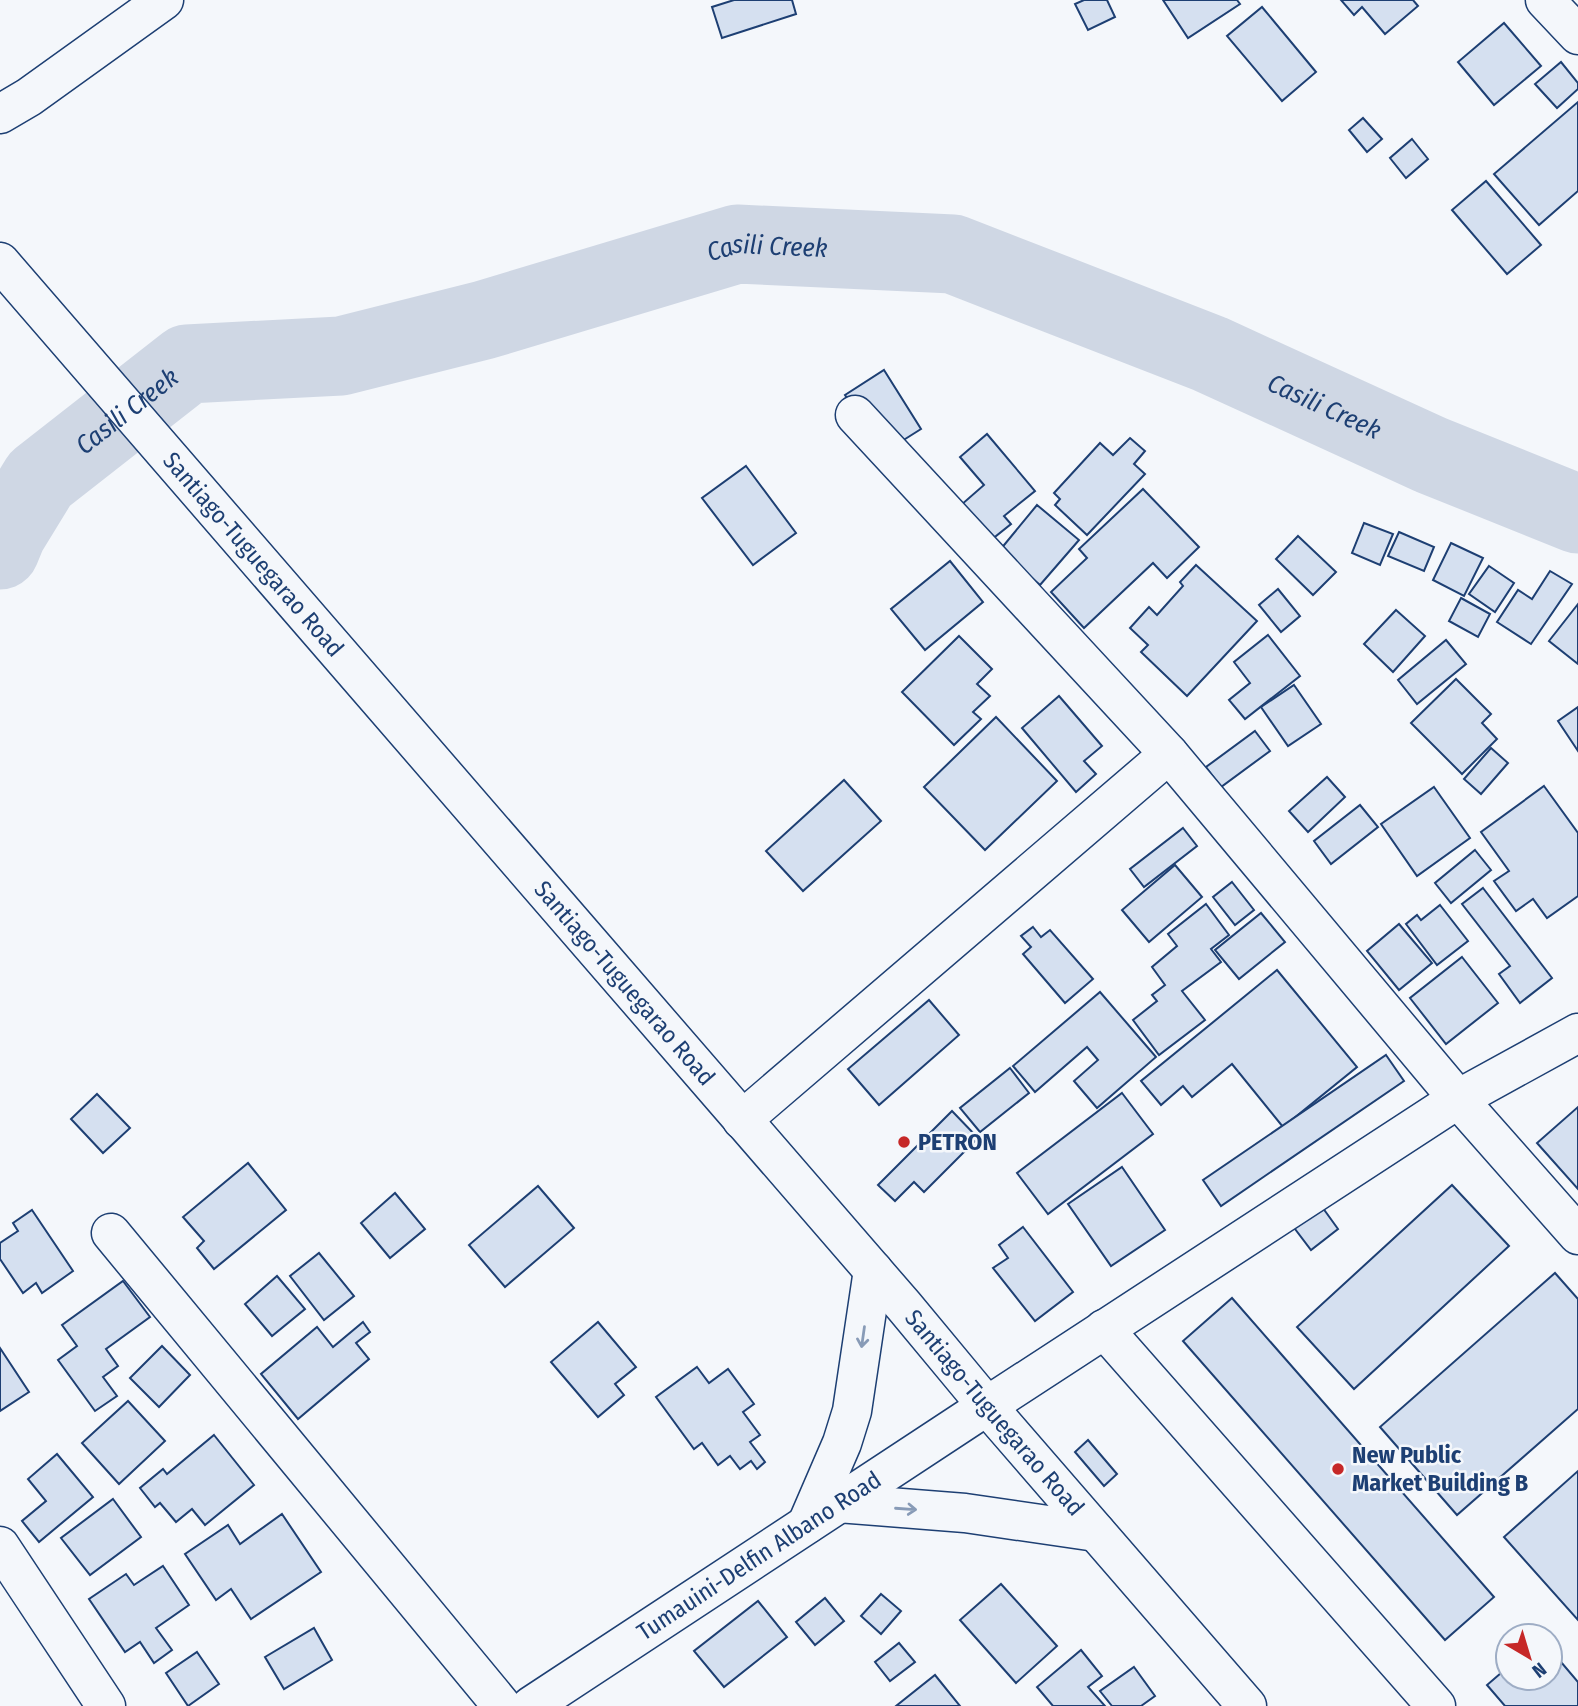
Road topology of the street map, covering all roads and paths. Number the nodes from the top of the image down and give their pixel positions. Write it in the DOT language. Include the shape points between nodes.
graph roads {
  1 [pos="164,0"];
  2 [pos="1545,0"];
  3 [pos="1578,35"];
  4 [pos="0,114"];
  5 [pos="0,262"];
  6 [pos="855,415"];
  7 [pos="1169,754"];
  8 [pos="1578,1033"];
  9 [pos="1458,1098"];
  10 [pos="743,1120"];
  11 [pos="111,1233"];
  12 [pos="1578,1235"];
  13 [pos="873,1270"];
  14 [pos="1104,1329"];
  15 [pos="987,1406"];
  16 [pos="823,1513"];
  17 [pos="1096,1532"];
  18 [pos="0,1546"];
  19 [pos="106,1706"];
  20 [pos="502,1706"];
  21 [pos="531,1706"];
  22 [pos="1247,1706"];
  23 [pos="1436,1706"];
  1 -- 4 [label="main road"];
  2 -- 3 [label="main road"];
  5 -- 10 [label="main road, Santiago-Tuguegarao Road"];
  6 -- 7 [label="main road"];
  7 -- 9 [label="main road"];
  7 -- 10 [label="main road"];
  8 -- 9 [label="main road, Tumauini-Delfin Albano Road"];
  9 -- 12 [label="main road"];
  9 -- 14 [label="main road, Tumauini-Delfin Albano Road"];
  10 -- 13 [label="main road, Santiago-Tuguegarao Road"];
  11 -- 20 [label="main road"];
  13 -- 15 [label="main road, Santiago-Tuguegarao Road"];
  13 -- 16 [label="main road, one-way" via="852,1411"];
  14 -- 15 [label="main road, Tumauini-Delfin Albano Road"];
  14 -- 23 [label="main road"];
  15 -- 16 [label="main road, Tumauini-Delfin Albano Road"];
  15 -- 17 [label="main road, Santiago-Tuguegarao Road"];
  16 -- 17 [label="main road, one-way" via="965,1513"];
  16 -- 21 [label="main road, Tumauini-Delfin Albano Road"];
  17 -- 22 [label="main road, Santiago-Tuguegarao Road"];
  18 -- 19 [label="main road"];
}
